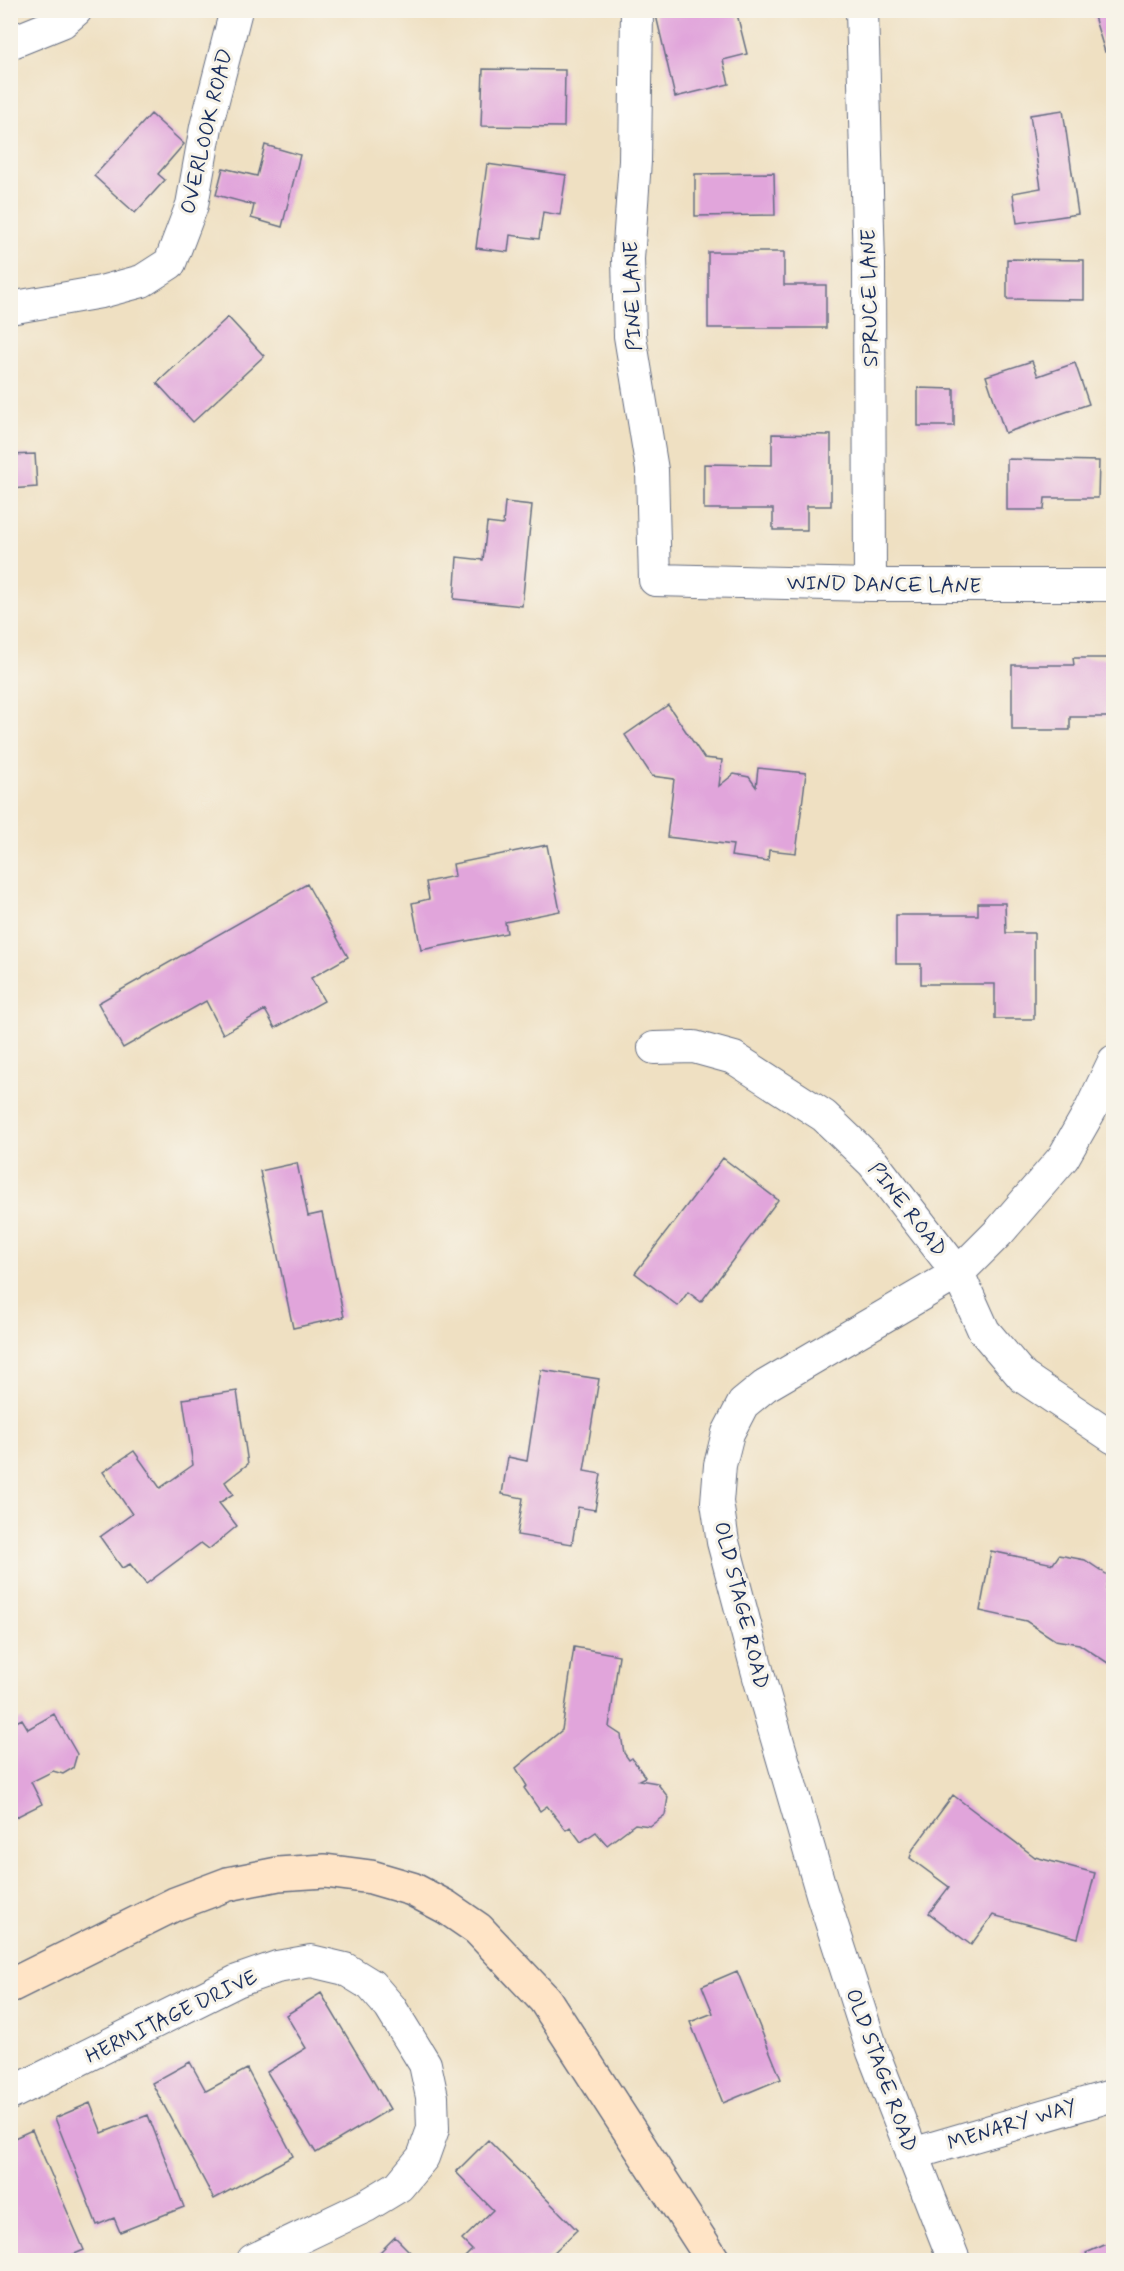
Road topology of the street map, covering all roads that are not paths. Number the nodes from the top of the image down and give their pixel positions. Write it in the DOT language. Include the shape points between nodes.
graph roads {
  1 [pos="76,10"];
  2 [pos="236,10"];
  3 [pos="637,10"];
  4 [pos="862,10"];
  5 [pos="10,43"];
  6 [pos="10,308"];
  7 [pos="655,580"];
  8 [pos="870,585"];
  9 [pos="1113,585"];
  10 [pos="654,1048"];
  11 [pos="1113,1061"];
  12 [pos="958,1272"];
  13 [pos="1113,1438"];
  14 [pos="10,1986"];
  15 [pos="10,2094"];
  16 [pos="1113,2095"];
  17 [pos="912,2154"];
  18 [pos="253,2260"];
  19 [pos="713,2260"];
  20 [pos="954,2260"];
  1 -- 5 [label="street" via="62,22"];
  2 -- 6 [label="street, OVERLOOK ROAD" via="206,127 192,205 170,263 142,281"];
  3 -- 7 [label="street, PINE LANE" via="635,161 628,258 630,336 652,470"];
  4 -- 8 [label="street, SPRUCE LANE" via="869,264"];
  7 -- 8 [label="street, WIND DANCE LANE"];
  8 -- 9 [label="street, WIND DANCE LANE"];
  10 -- 12 [label="street, PINE ROAD" via="694,1047 734,1058 824,1116 873,1162"];
  11 -- 12 [label="street, OLD STAGE ROAD" via="1063,1158 1000,1231"];
  12 -- 13 [label="street, PINE ROAD" via="984,1331 1023,1377"];
  12 -- 17 [label="street, OLD STAGE ROAD" via="765,1386 743,1404 728,1433 717,1502 737,1597 822,1894 873,2052"];
  14 -- 19 [label="street" via="176,1904 228,1884 278,1874 325,1871 371,1877 412,1889 478,1929 544,2000"];
  15 -- 18 [label="street, HERMITAGE DRIVE" via="237,1981 277,1967 311,1961 345,1969 372,1985 425,2064 433,2129 423,2157 399,2186 366,2206"];
  16 -- 17 [label="street, MENARY WAY"];
  17 -- 20 [label="street, OLD STAGE ROAD"];
}
